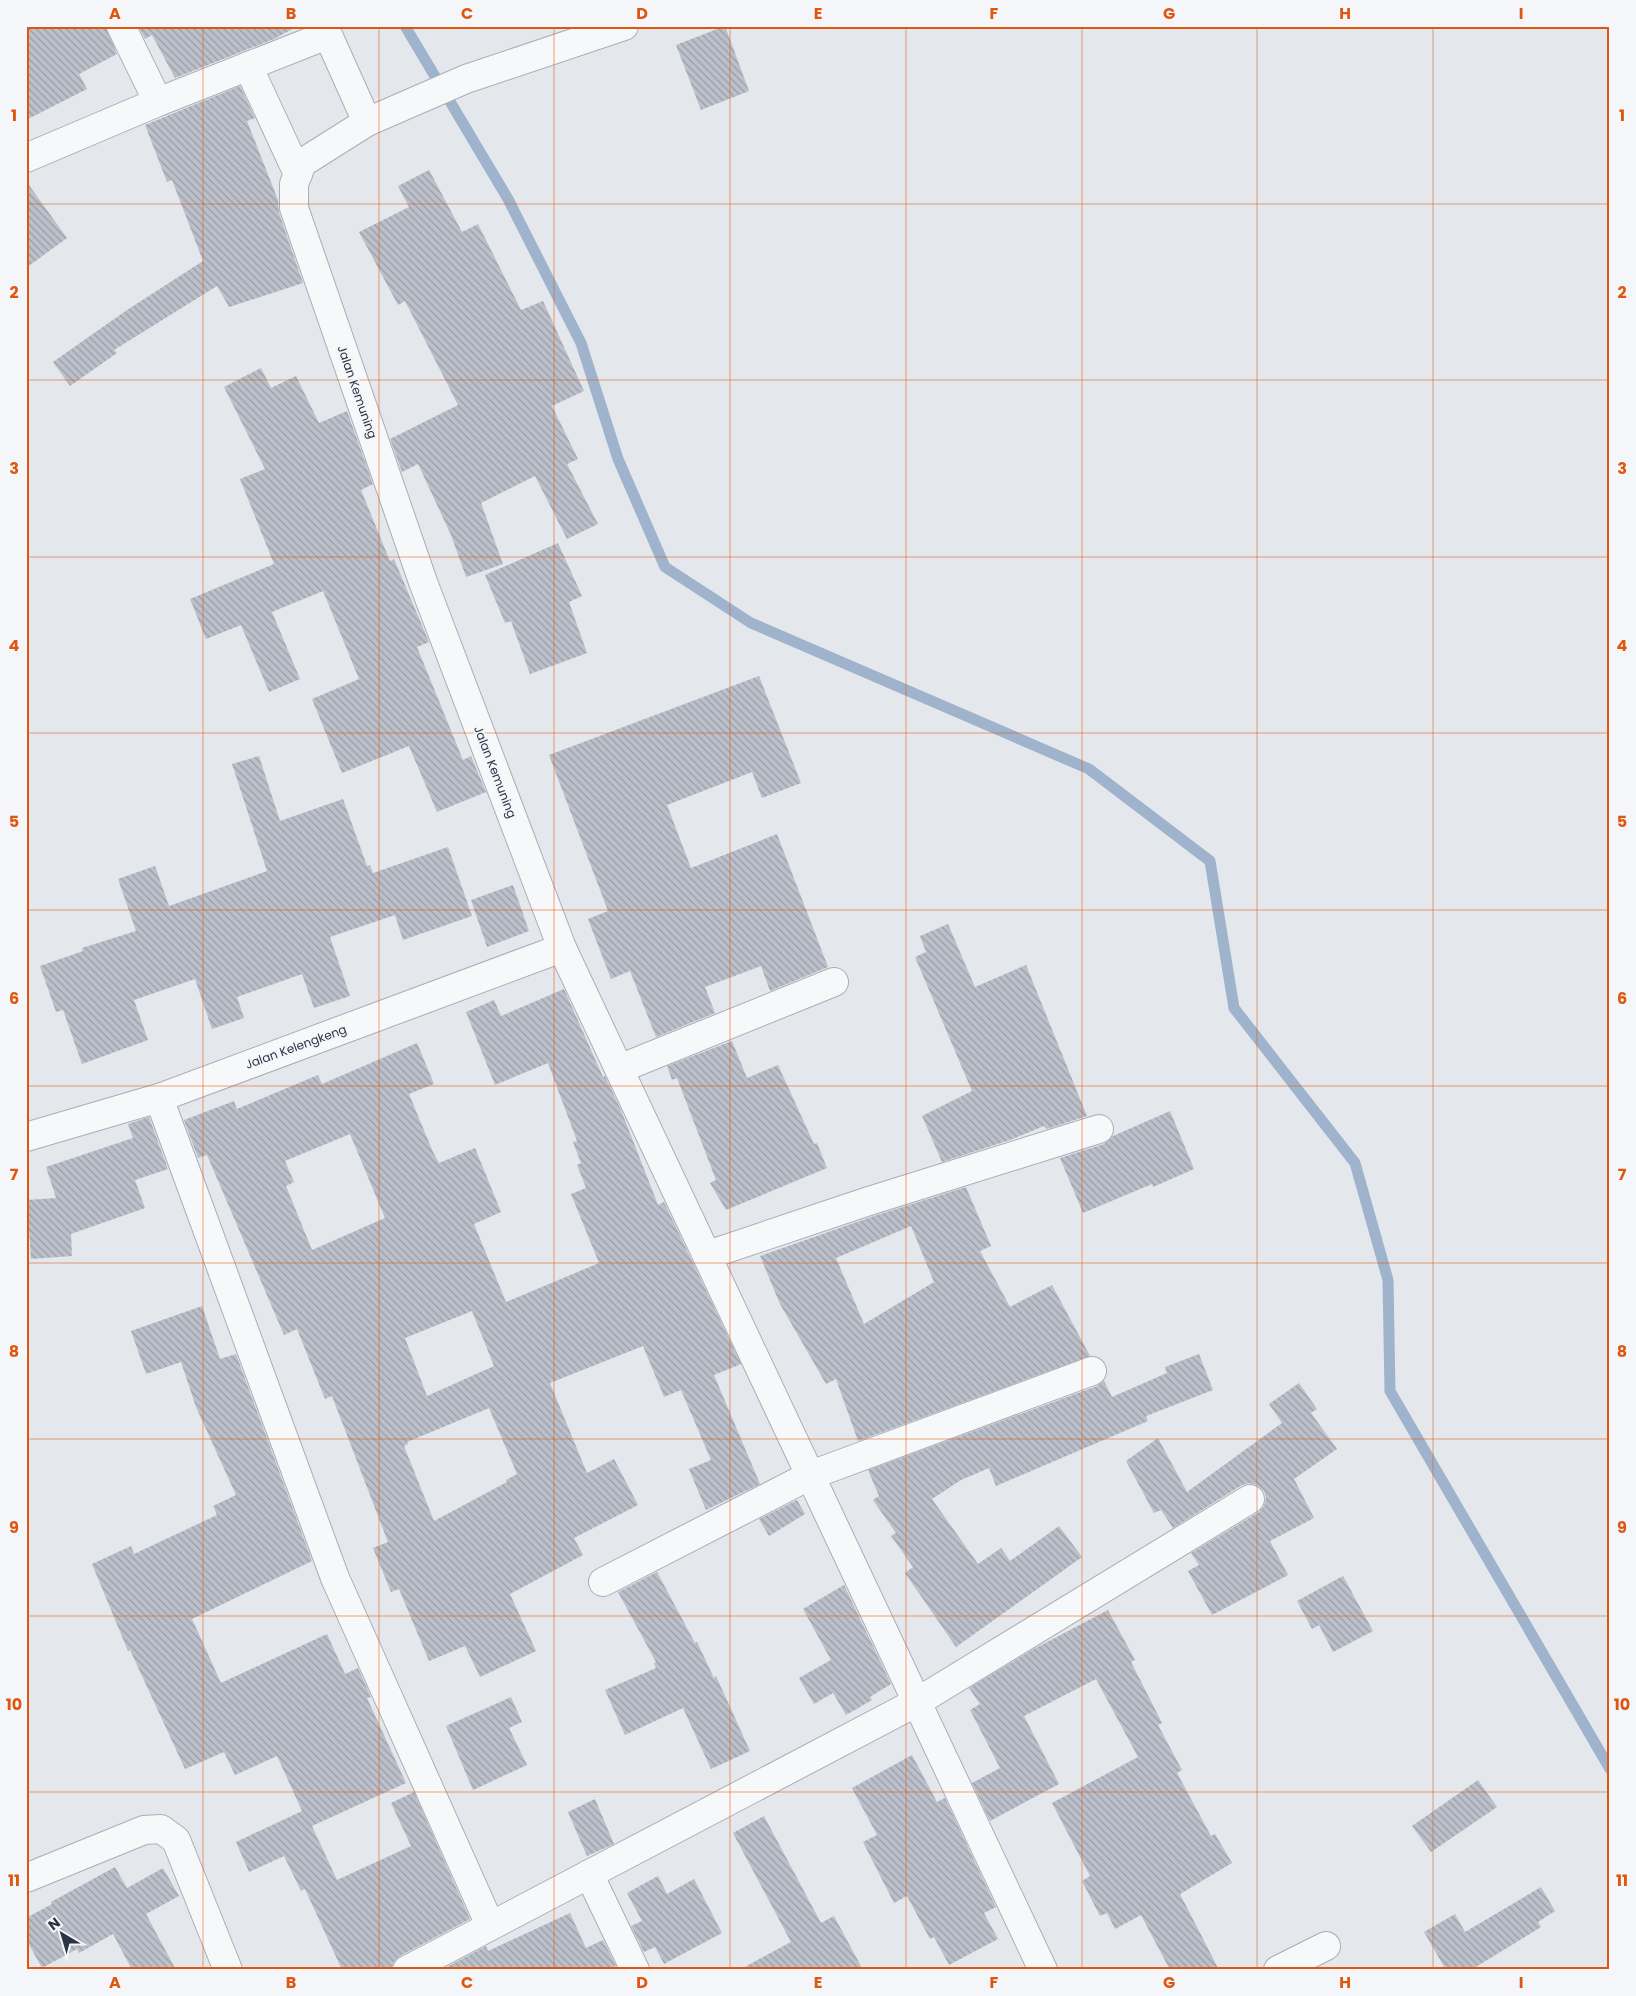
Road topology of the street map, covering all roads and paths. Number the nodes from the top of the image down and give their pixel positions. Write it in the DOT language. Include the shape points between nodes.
graph roads {
  1 [pos="121,26"];
  2 [pos="624,26"];
  3 [pos="325,30"];
  4 [pos="248,66"];
  5 [pos="158,102"];
  6 [pos="367,122"];
  7 [pos="26,158"];
  8 [pos="298,174"];
  9 [pos="562,948"];
  10 [pos="834,982"];
  11 [pos="619,1068"];
  12 [pos="159,1098"];
  13 [pos="1099,1129"];
  14 [pos="26,1137"];
  15 [pos="708,1256"];
  16 [pos="1092,1371"];
  17 [pos="811,1474"];
  18 [pos="1250,1499"];
  19 [pos="603,1582"];
  20 [pos="917,1702"];
  21 [pos="588,1874"];
  22 [pos="26,1878"];
  23 [pos="490,1925"];
  24 [pos="1326,1946"];
  25 [pos="228,1970"];
  26 [pos="407,1970"];
  27 [pos="635,1970"];
  28 [pos="1043,1970"];
  29 [pos="1278,1970"];
  1 -- 5 [label="street"];
  2 -- 6 [label="street" via="466,80"];
  3 -- 4 [label="street"];
  3 -- 6 [label="street"];
  4 -- 5 [label="street"];
  4 -- 8 [label="street"];
  5 -- 7 [label="street"];
  6 -- 8 [label="street" via="302,163"];
  8 -- 9 [label="street, Jalan Kemuning" via="294,184 294,208 300,226 423,582"];
  9 -- 11 [label="street, Jalan Kemuning"];
  9 -- 12 [label="street, Jalan Kelengkeng"];
  10 -- 11 [label="street"];
  11 -- 15 [label="street, Jalan Kemuning"];
  12 -- 14 [label="street, Jalan Kelengkeng"];
  12 -- 23 [label="street" via="335,1578"];
  13 -- 15 [label="street" via="869,1201"];
  15 -- 17 [label="street, Jalan Kemuning"];
  16 -- 17 [label="street"];
  17 -- 19 [label="street"];
  17 -- 20 [label="street, Jalan Kemuning"];
  18 -- 20 [label="street"];
  20 -- 21 [label="street"];
  20 -- 28 [label="street, Jalan Kemuning"];
  21 -- 23 [label="street"];
  21 -- 27 [label="street"];
  22 -- 25 [label="street" via="144,1830 161,1829 176,1840"];
  23 -- 26 [label="street"];
  24 -- 29 [label="street"];
}
